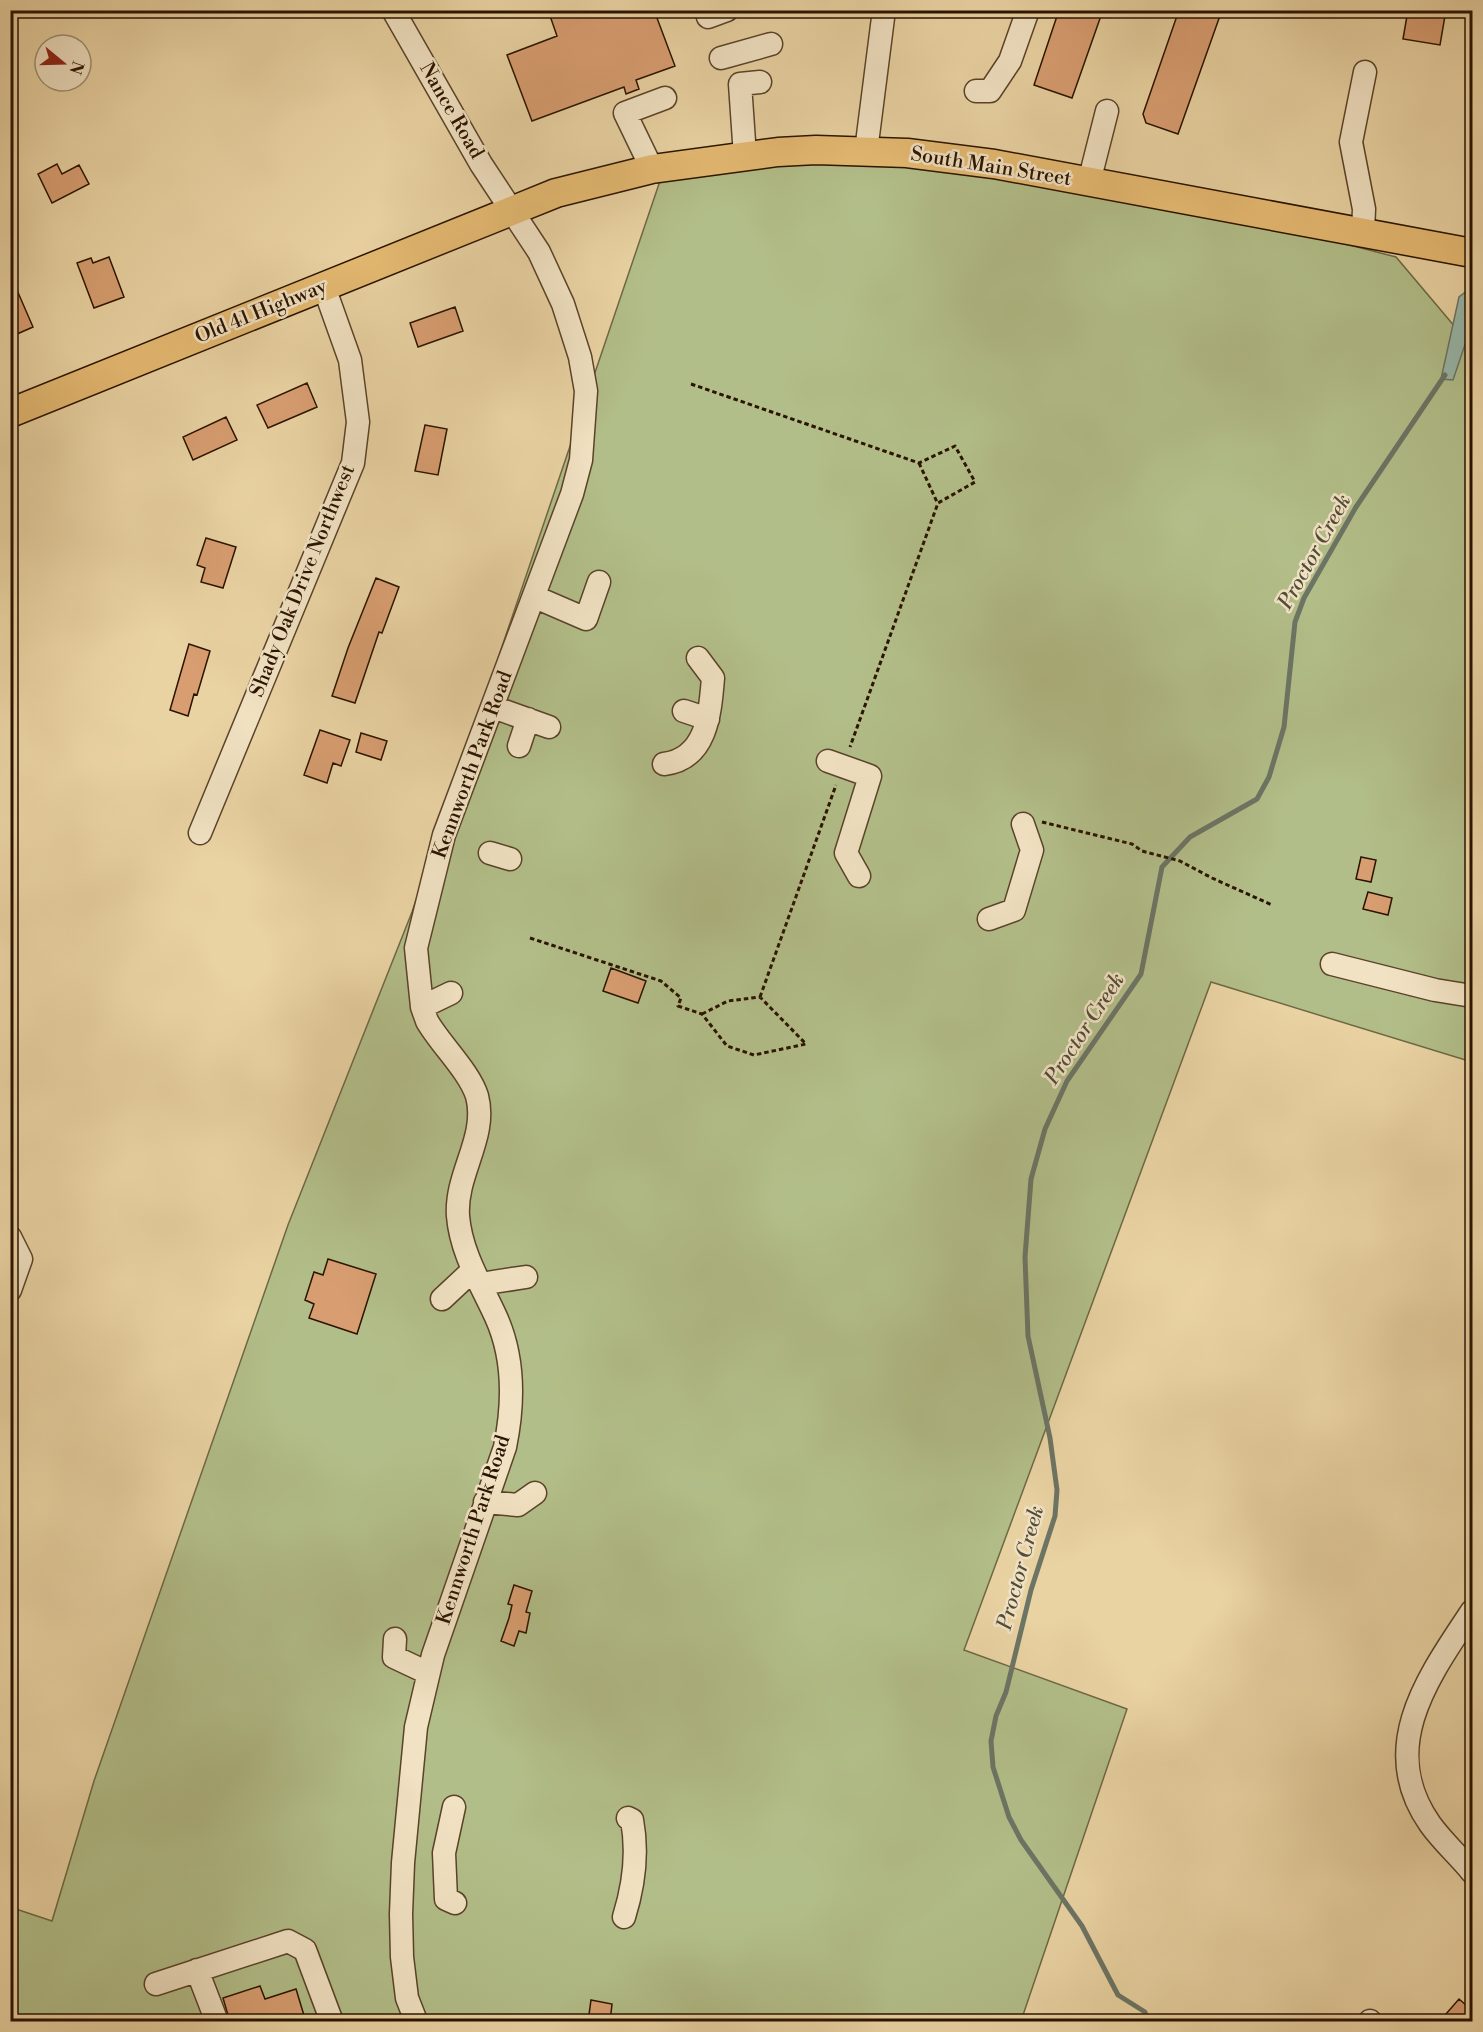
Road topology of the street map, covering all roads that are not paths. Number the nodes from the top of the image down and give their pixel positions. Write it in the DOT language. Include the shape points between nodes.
graph roads {
  1 [pos="393,10"];
  2 [pos="884,10"];
  3 [pos="1028,10"];
  4 [pos="771,44"];
  5 [pos="1365,72"];
  6 [pos="760,82"];
  7 [pos="728,87"];
  8 [pos="976,91"];
  9 [pos="665,98"];
  10 [pos="1107,111"];
  11 [pos="866,151"];
  12 [pos="745,156"];
  13 [pos="652,170"];
  14 [pos="1089,182"];
  15 [pos="511,209"];
  16 [pos="1363,231"];
  17 [pos="1473,253"];
  18 [pos="324,287"];
  19 [pos="10,413"];
  20 [pos="599,582"];
  21 [pos="535,597"];
  22 [pos="698,658"];
  23 [pos="493,707"];
  24 [pos="684,711"];
  25 [pos="528,719"];
  26 [pos="708,719"];
  27 [pos="549,727"];
  28 [pos="519,746"];
  29 [pos="664,764"];
  30 [pos="836,764"];
  31 [pos="1030,822"];
  32 [pos="200,834"];
  33 [pos="859,876"];
  34 [pos="988,919"];
  35 [pos="1332,964"];
  36 [pos="451,993"];
  37 [pos="1473,996"];
  38 [pos="422,1007"];
  39 [pos="10,1237"];
  40 [pos="526,1276"];
  41 [pos="477,1277"];
  42 [pos="10,1290"];
  43 [pos="442,1299"];
  44 [pos="535,1493"];
  45 [pos="485,1502"];
  46 [pos="1473,1611"];
  47 [pos="395,1639"];
  48 [pos="428,1673"];
  49 [pos="454,1807"];
  50 [pos="628,1818"];
  51 [pos="404,1849"];
  52 [pos="444,1853"];
  53 [pos="1473,1872"];
  54 [pos="455,1903"];
  55 [pos="624,1917"];
  56 [pos="197,1970"];
  57 [pos="156,1983"];
  58 [pos="416,2021"];
  59 [pos="217,2022"];
  60 [pos="332,2022"];
  1 -- 15 [label="street, Nance Road"];
  2 -- 11 [label="street"];
  3 -- 8 [label="street" via="1010,61 990,91"];
  4 -- 7 [label="street" via="721,55"];
  5 -- 16 [label="street" via="1351,142 1364,210"];
  6 -- 12 [label="street" via="740,84"];
  9 -- 13 [label="street" via="625,113"];
  10 -- 14 [label="street"];
  11 -- 12 [label="main road, South Main Street" via="816,150"];
  11 -- 14 [label="main road, South Main Street" via="972,161"];
  12 -- 13 [label="main road, South Main Street"];
  13 -- 15 [label="main road, South Main Street" via="556,193"];
  14 -- 16 [label="main road, South Main Street"];
  15 -- 18 [label="main road, Old 41 Highway"];
  15 -- 21 [label="street, Kennworth Park Road" via="539,252 563,304 586,391 581,460"];
  16 -- 17 [label="main road, South Main Street"];
  18 -- 19 [label="main road, Old 41 Highway"];
  18 -- 32 [label="street, Shady Oak Drive Northwest" via="350,360 358,422 352,463"];
  20 -- 21 [label="street" via="586,619"];
  21 -- 23 [label="street, Kennworth Park Road"];
  22 -- 26 [label="street" via="713,678"];
  23 -- 25 [label="street"];
  23 -- 38 [label="street, Kennworth Park Road" via="444,835 420,925 416,948"];
  24 -- 26 [label="street"];
  25 -- 27 [label="street"];
  25 -- 28 [label="street"];
  26 -- 29 [label="street" via="701,740 680,762"];
  30 -- 33 [label="street" via="870,776 846,853"];
  31 -- 34 [label="street" via="1032,850 1014,910"];
  35 -- 37 [label="street"];
  36 -- 38 [label="street"];
  38 -- 41 [label="street, Kennworth Park Road" via="436,1036 476,1094 481,1115 458,1196 460,1230"];
  39 -- 42 [label="street" via="21,1259"];
  40 -- 41 [label="street"];
  41 -- 43 [label="street"];
  41 -- 45 [label="street, Kennworth Park Road" via="505,1341 512,1391 505,1447"];
  44 -- 45 [label="street" via="518,1505"];
  45 -- 48 [label="street, Kennworth Park Road"];
  46 -- 53 [label="street" via="1435,1667 1417,1703 1405,1761 1411,1785 1429,1823"];
  47 -- 48 [label="street" via="394,1658"];
  48 -- 51 [label="street, Kennworth Park Road" via="416,1726"];
  49 -- 52 [label="street"];
  50 -- 55 [label="street" via="632,1820 636,1842 631,1894"];
  51 -- 52 [label="street"];
  51 -- 58 [label="street, Kennworth Park Road" via="402,1957 407,1998"];
  52 -- 54 [label="street" via="446,1899"];
  56 -- 57 [label="street"];
  56 -- 59 [label="street"];
  56 -- 60 [label="street" via="288,1941 304,1950"];
}
